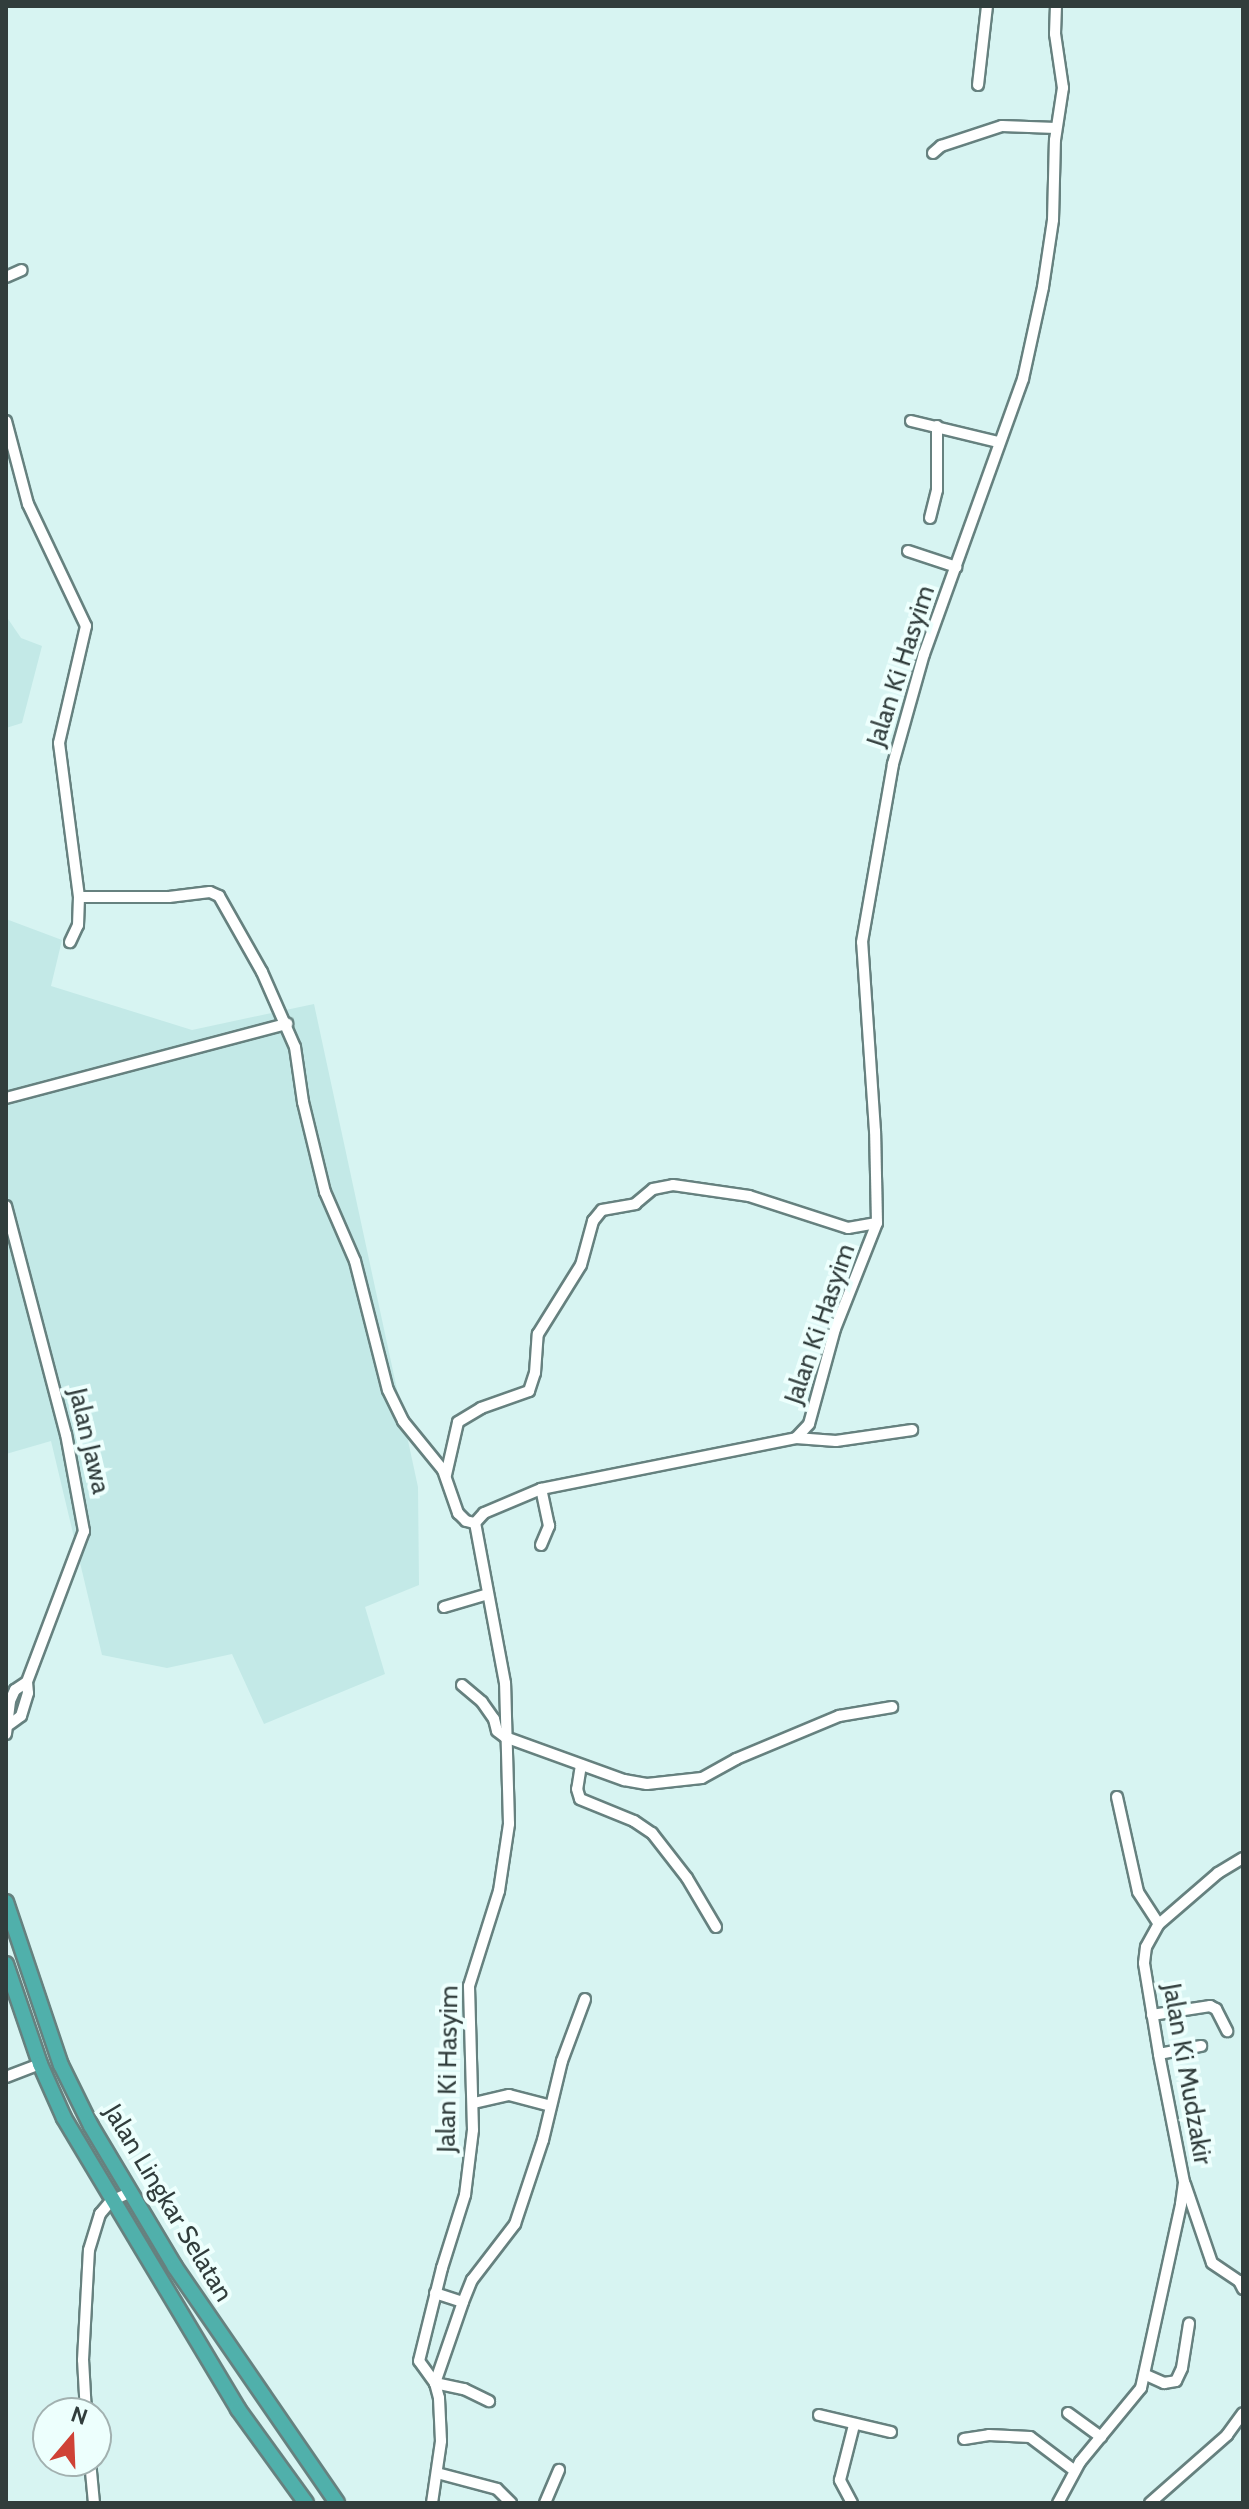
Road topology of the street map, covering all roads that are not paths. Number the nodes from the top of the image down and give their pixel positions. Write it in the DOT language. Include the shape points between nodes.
graph roads {
  1 [pos="987,6"];
  2 [pos="1056,6"];
  3 [pos="978,85"];
  4 [pos="1056,128"];
  5 [pos="933,153"];
  6 [pos="22,270"];
  7 [pos="6,277"];
  8 [pos="6,421"];
  9 [pos="911,421"];
  10 [pos="937,426"];
  11 [pos="998,442"];
  12 [pos="930,518"];
  13 [pos="908,551"];
  14 [pos="956,567"];
  15 [pos="79,897"];
  16 [pos="70,942"];
  17 [pos="287,1024"];
  18 [pos="6,1098"];
  19 [pos="6,1206"];
  20 [pos="877,1223"];
  21 [pos="912,1430"];
  22 [pos="796,1438"];
  23 [pos="446,1478"];
  24 [pos="541,1489"];
  25 [pos="475,1523"];
  26 [pos="541,1545"];
  27 [pos="488,1594"];
  28 [pos="444,1607"];
  29 [pos="462,1685"];
  30 [pos="892,1707"];
  31 [pos="8,1729"];
  32 [pos="505,1737"];
  33 [pos="581,1765"];
  34 [pos="1117,1797"];
  35 [pos="1243,1858"];
  36 [pos="6,1902"];
  37 [pos="1159,1924"];
  38 [pos="716,1927"];
  39 [pos="6,1964"];
  40 [pos="585,1999"];
  41 [pos="1152,2015"];
  42 [pos="1227,2031"];
  43 [pos="1201,2046"];
  44 [pos="1159,2054"];
  45 [pos="40,2064"];
  46 [pos="6,2077"];
  47 [pos="474,2103"];
  48 [pos="551,2106"];
  49 [pos="1184,2182"];
  50 [pos="131,2192"];
  51 [pos="111,2201"];
  52 [pos="1243,2289"];
  53 [pos="435,2293"];
  54 [pos="463,2302"];
  55 [pos="1189,2324"];
  56 [pos="1146,2375"];
  57 [pos="435,2383"];
  58 [pos="85,2397"];
  59 [pos="489,2401"];
  60 [pos="1068,2413"];
  61 [pos="1243,2413"];
  62 [pos="819,2415"];
  63 [pos="854,2425"];
  64 [pos="891,2432"];
  65 [pos="1101,2437"];
  66 [pos="964,2439"];
  67 [pos="559,2470"];
  68 [pos="1075,2471"];
  69 [pos="437,2473"];
  70 [pos="92,2477"];
  71 [pos="94,2503"];
  72 [pos="306,2503"];
  73 [pos="337,2503"];
  74 [pos="432,2503"];
  75 [pos="511,2503"];
  76 [pos="545,2503"];
  77 [pos="852,2503"];
  78 [pos="1058,2503"];
  79 [pos="1150,2503"];
  1 -- 3 [label="street"];
  2 -- 4 [label="street, Jalan Ki Hasyim" via="1063,88"];
  4 -- 5 [label="street" via="1002,126"];
  4 -- 11 [label="street, Jalan Ki Hasyim" via="1054,210 1043,287 1023,379"];
  6 -- 7 [label="street"];
  8 -- 15 [label="street" via="28,504 86,626 59,743"];
  9 -- 10 [label="street"];
  10 -- 11 [label="street"];
  10 -- 12 [label="street" via="937,490"];
  11 -- 14 [label="street, Jalan Ki Hasyim"];
  13 -- 14 [label="street"];
  14 -- 20 [label="street, Jalan Ki Hasyim" via="906,707 864,925"];
  15 -- 16 [label="street" via="78,925"];
  15 -- 17 [label="street" via="215,893"];
  17 -- 18 [label="street"];
  17 -- 23 [label="street" via="325,1192 355,1261 388,1390 403,1421"];
  19 -- 31 [label="street, Jalan Jawa" via="84,1518 82,1543 27,1682 21,1716"];
  20 -- 22 [label="street, Jalan Ki Hasyim" via="835,1329 809,1424"];
  20 -- 23 [label="street" via="848,1228 749,1196 673,1185 653,1189 635,1204 602,1210 593,1221 581,1265 538,1334 529,1391 458,1422"];
  21 -- 22 [label="street" via="836,1441"];
  22 -- 24 [label="street, Jalan Ki Hasyim"];
  23 -- 25 [label="street" via="458,1513"];
  24 -- 25 [label="street, Jalan Ki Hasyim" via="484,1513"];
  24 -- 26 [label="street" via="549,1526"];
  25 -- 27 [label="street, Jalan Ki Hasyim"];
  27 -- 28 [label="street"];
  27 -- 32 [label="street, Jalan Ki Hasyim" via="505,1683"];
  29 -- 32 [label="street" via="482,1702"];
  30 -- 33 [label="street" via="839,1716 687,1782 636,1782"];
  32 -- 33 [label="street"];
  32 -- 47 [label="street, Jalan Ki Hasyim" via="507,1845 499,1891 469,1986"];
  33 -- 38 [label="street" via="580,1799 652,1833"];
  34 -- 37 [label="street" via="1138,1892"];
  35 -- 37 [label="street, Jalan Ki Mudzakir"];
  36 -- 50 [label="highway, Jalan Lingkar Selatan" via="61,2065"];
  37 -- 41 [label="street, Jalan Ki Mudzakir" via="1144,1954"];
  39 -- 45 [label="highway, Jalan Lingkar Selatan"];
  40 -- 48 [label="street"];
  41 -- 42 [label="street" via="1210,2006"];
  41 -- 44 [label="street, Jalan Ki Mudzakir"];
  43 -- 44 [label="street"];
  44 -- 49 [label="street, Jalan Ki Mudzakir"];
  45 -- 46 [label="street"];
  45 -- 51 [label="highway, Jalan Lingkar Selatan"];
  47 -- 48 [label="street" via="509,2095"];
  47 -- 53 [label="street, Jalan Ki Hasyim" via="465,2195"];
  48 -- 54 [label="street" via="520,2214 472,2280"];
  49 -- 52 [label="street" via="1212,2263"];
  49 -- 56 [label="street, Jalan Ki Mudzakir"];
  50 -- 51 [label="street"];
  50 -- 73 [label="highway, Jalan Lingkar Selatan" via="175,2267"];
  51 -- 58 [label="street" via="100,2214 86,2279"];
  51 -- 72 [label="highway, Jalan Lingkar Selatan" via="238,2409"];
  53 -- 54 [label="street"];
  53 -- 57 [label="street, Jalan Ki Hasyim" via="419,2361"];
  54 -- 57 [label="street"];
  55 -- 56 [label="street" via="1176,2381 1164,2383"];
  56 -- 65 [label="street, Jalan Ki Mudzakir" via="1138,2394"];
  57 -- 59 [label="street"];
  57 -- 69 [label="street, Jalan Ki Hasyim" via="441,2441"];
  60 -- 65 [label="street"];
  61 -- 79 [label="street" via="1227,2435"];
  62 -- 63 [label="street"];
  63 -- 64 [label="street"];
  63 -- 77 [label="street" via="840,2480"];
  65 -- 68 [label="street, Jalan Ki Mudzakir"];
  66 -- 68 [label="street" via="1030,2437"];
  67 -- 76 [label="street"];
  68 -- 78 [label="street, Jalan Ki Mudzakir"];
  69 -- 74 [label="street, Jalan Ki Hasyim"];
  69 -- 75 [label="street" via="490,2486"];
  70 -- 71 [label="street"];
}
